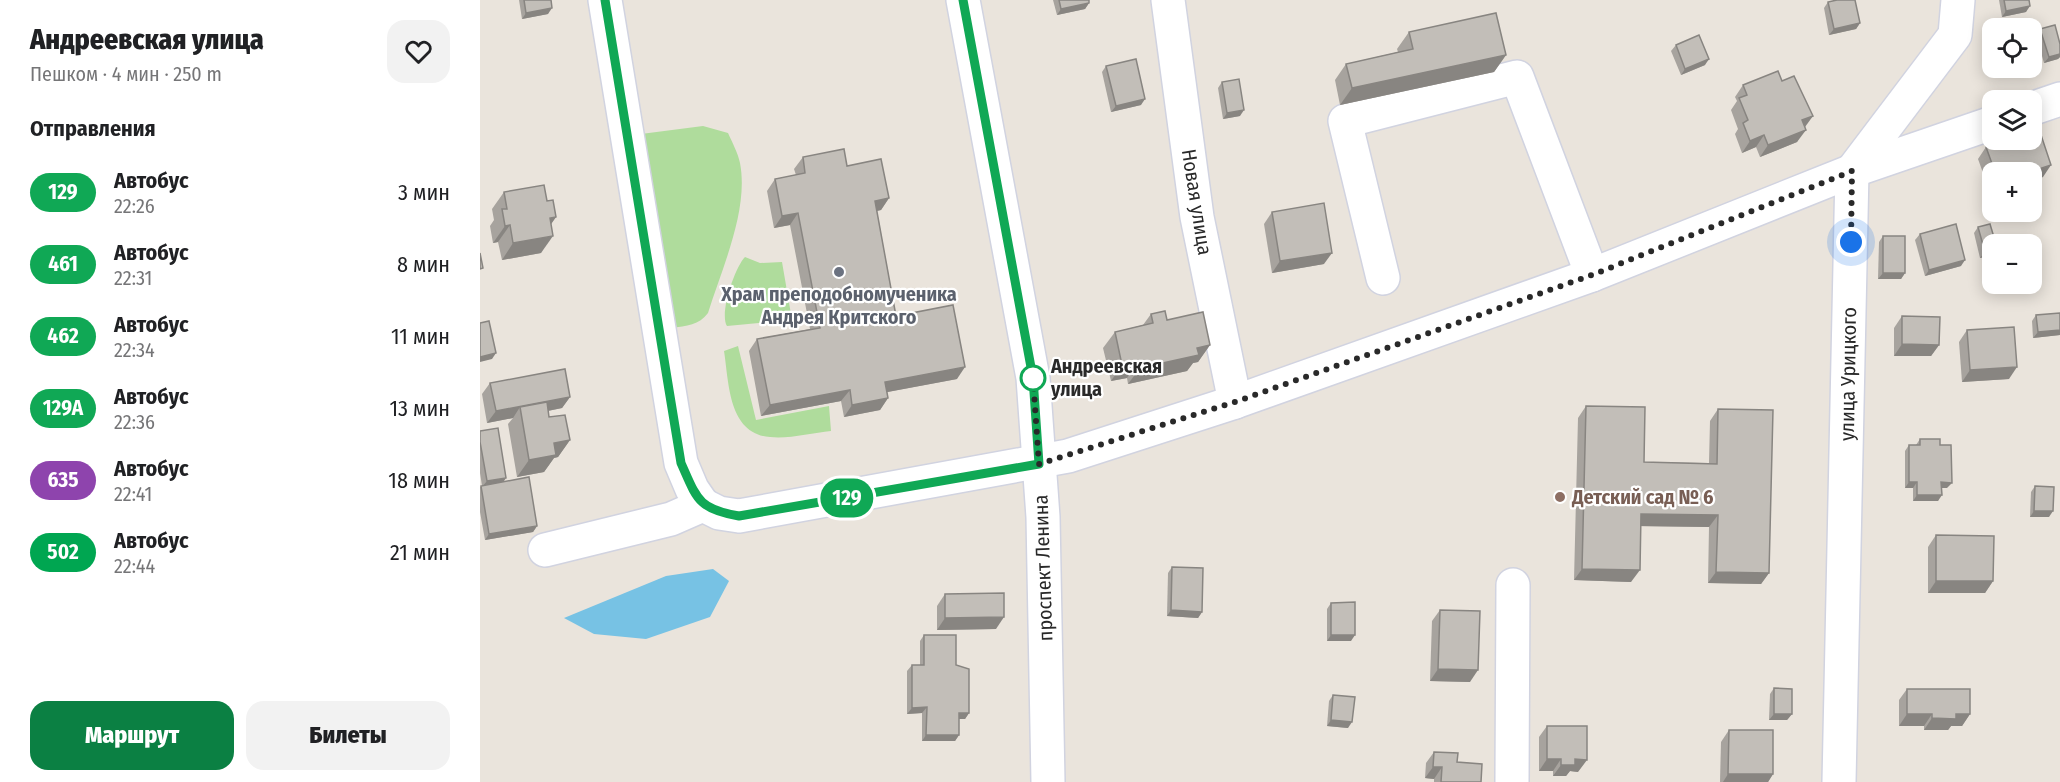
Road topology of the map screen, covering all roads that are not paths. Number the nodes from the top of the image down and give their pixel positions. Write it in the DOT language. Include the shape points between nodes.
graph roads {
  1 [pos="604,0"];
  2 [pos="963,0"];
  3 [pos="1168,0"];
  4 [pos="1958,0"];
  5 [pos="2060,99"];
  6 [pos="2042,105"];
  7 [pos="1982,126"];
  8 [pos="1852,171"];
  9 [pos="1592,275"];
  10 [pos="1383,278"];
  11 [pos="1235,402"];
  12 [pos="1039,464"];
  13 [pos="703,505"];
  14 [pos="546,550"];
  15 [pos="1513,585"];
  16 [pos="1048,782"];
  17 [pos="1512,782"];
  18 [pos="1839,782"];
  1 -- 13 [label="street" via="681,463"];
  2 -- 12 [label="street, проспект Ленина" via="1033,378"];
  3 -- 11 [label="street, Новая улица" via="1197,217"];
  4 -- 8 [label="street" via="1955,35"];
  5 -- 6 [label="street"];
  7 -- 8 [label="street"];
  8 -- 9 [label="street"];
  8 -- 18 [label="street, улица Урицкого"];
  9 -- 10 [label="street" via="1517,77 1346,121"];
  9 -- 11 [label="street"];
  11 -- 12 [label="street"];
  12 -- 13 [label="street" via="739,516"];
  12 -- 16 [label="street, проспект Ленина"];
  13 -- 14 [label="street" via="671,519"];
  15 -- 17 [label="street"];
}
